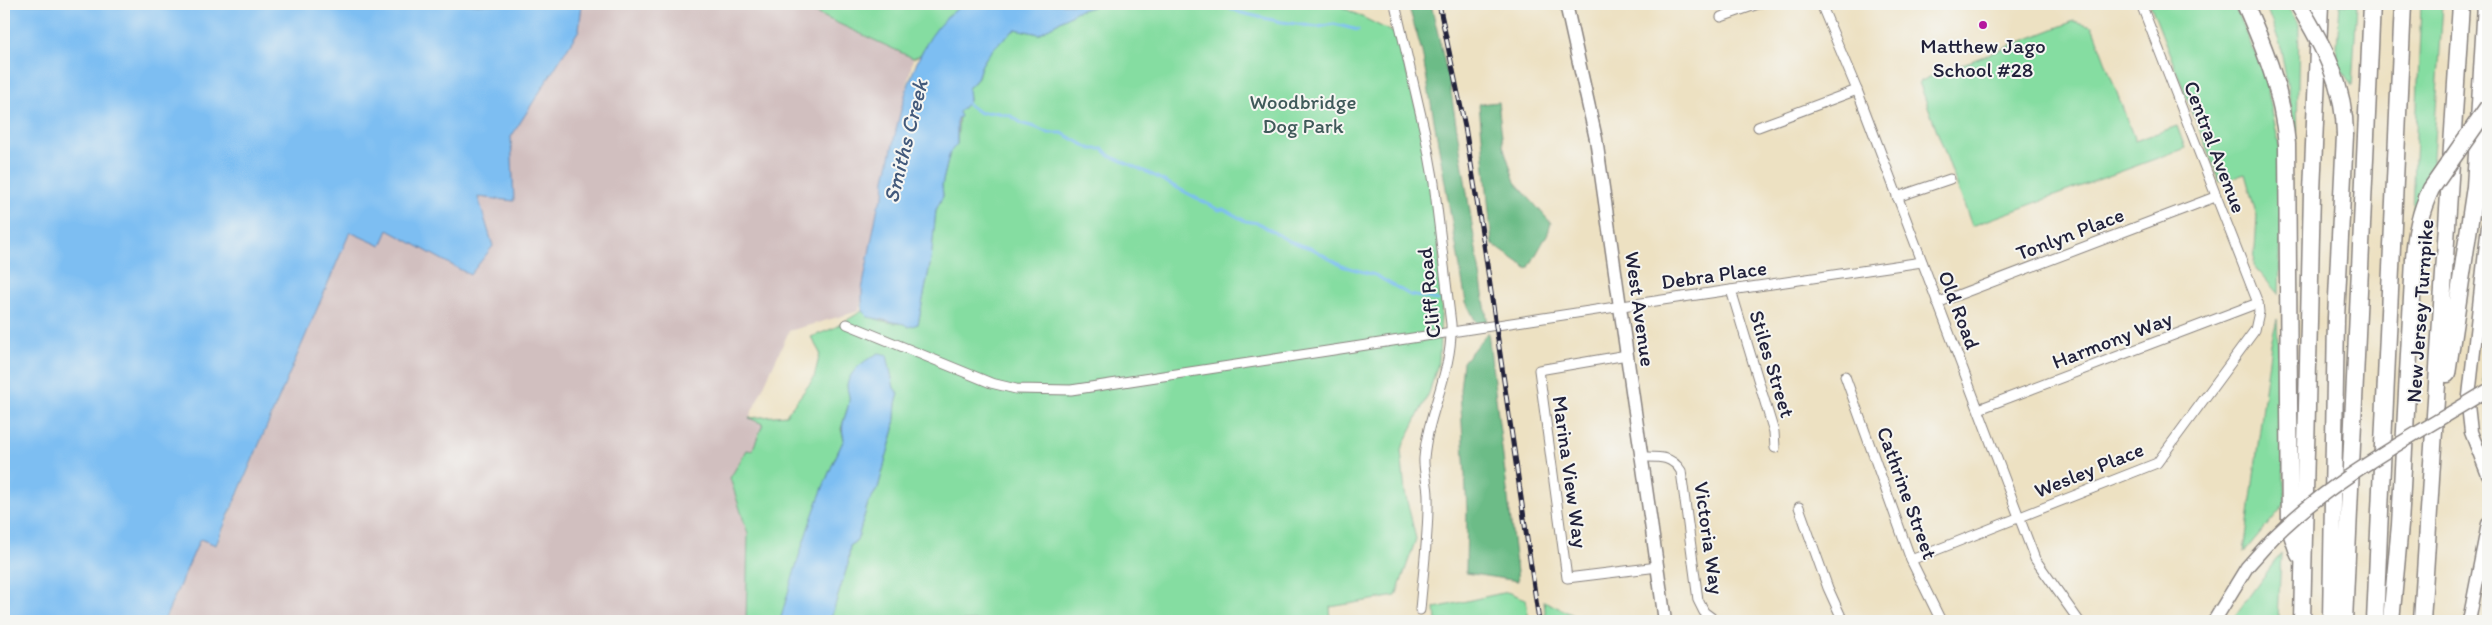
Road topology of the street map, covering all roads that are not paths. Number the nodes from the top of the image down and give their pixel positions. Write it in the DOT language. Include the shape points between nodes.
graph roads {
  1 [pos="1395,4"];
  2 [pos="1566,4"];
  3 [pos="1758,4"];
  4 [pos="1821,4"];
  5 [pos="2141,4"];
  6 [pos="2245,4"];
  7 [pos="2298,4"];
  8 [pos="2320,4"];
  9 [pos="2372,4"];
  10 [pos="2403,4"];
  11 [pos="2461,4"];
  12 [pos="2486,4"];
  13 [pos="1721,17"];
  14 [pos="1856,90"];
  15 [pos="2488,107"];
  16 [pos="1758,127"];
  17 [pos="1950,178"];
  18 [pos="1897,197"];
  19 [pos="2215,197"];
  20 [pos="2488,225"];
  21 [pos="1922,262"];
  22 [pos="1732,290"];
  23 [pos="1937,303"];
  24 [pos="2258,303"];
  25 [pos="1620,306"];
  26 [pos="847,324"];
  27 [pos="1452,334"];
  28 [pos="1627,356"];
  29 [pos="1845,376"];
  30 [pos="2488,390"];
  31 [pos="1979,409"];
  32 [pos="1775,448"];
  33 [pos="1640,457"];
  34 [pos="2488,475"];
  35 [pos="2429,505"];
  36 [pos="1799,506"];
  37 [pos="2020,518"];
  38 [pos="2488,524"];
  39 [pos="1911,560"];
  40 [pos="1658,567"];
  41 [pos="2303,567"];
  42 [pos="1420,610"];
  43 [pos="1665,621"];
  44 [pos="1716,621"];
  45 [pos="1843,621"];
  46 [pos="1941,621"];
  47 [pos="2079,621"];
  48 [pos="2214,621"];
  49 [pos="2302,621"];
  50 [pos="2331,621"];
  51 [pos="2344,621"];
  52 [pos="2375,621"];
  53 [pos="2391,621"];
  54 [pos="2422,621"];
  55 [pos="2469,621"];
  1 -- 27 [label="street, Cliff Road" via="1434,183"];
  2 -- 25 [label="street, West Avenue" via="1596,139"];
  3 -- 13 [label="street"];
  4 -- 14 [label="street, Old Road"];
  5 -- 19 [label="street, Central Avenue"];
  6 -- 41 [label="highway" via="2273,72 2285,122 2289,196 2290,529"];
  7 -- 50 [label="highway, bridge" via="2335,76 2343,105 2345,135 2336,318"];
  8 -- 41 [label="highway"];
  9 -- 51 [label="highway"];
  10 -- 52 [label="highway, New Jersey Turnpike"];
  11 -- 35 [label="highway, New Jersey Turnpike"];
  12 -- 35 [label="highway" via="2473,203"];
  14 -- 16 [label="street"];
  14 -- 18 [label="street, Old Road"];
  15 -- 53 [label="highway, bridge" via="2431,189 2418,222"];
  17 -- 18 [label="street"];
  18 -- 21 [label="street, Old Road"];
  19 -- 23 [label="street, Tonlyn Place"];
  19 -- 24 [label="street, Central Avenue"];
  20 -- 34 [label="street" via="2468,405 2471,432"];
  21 -- 22 [label="street, Debra Place"];
  21 -- 23 [label="street, Old Road"];
  22 -- 25 [label="street, Debra Place"];
  22 -- 32 [label="street, Stiles Street" via="1774,432"];
  23 -- 31 [label="street, Old Road"];
  24 -- 31 [label="street, Harmony Way"];
  24 -- 37 [label="street, Wesley Place" via="2258,320 2250,339 2157,463"];
  25 -- 27 [label="street, Debra Place"];
  25 -- 28 [label="street, West Avenue"];
  26 -- 27 [label="street, Debra Place" via="991,383 1016,389 1071,390"];
  27 -- 42 [label="street, Cliff Road" via="1448,366 1430,418 1424,460 1428,495"];
  28 -- 33 [label="street, West Avenue"];
  28 -- 40 [label="street, Marina View Way" via="1538,370 1567,578"];
  29 -- 39 [label="street, Cathrine Street"];
  30 -- 48 [label="street, bridge" via="2343,479 2297,514 2247,567"];
  31 -- 37 [label="street, Old Road"];
  33 -- 40 [label="street, West Avenue"];
  33 -- 44 [label="street, Victoria Way" via="1668,458 1681,471 1698,600 1704,612"];
  35 -- 54 [label="highway, New Jersey Turnpike"];
  36 -- 45 [label="street"];
  37 -- 39 [label="street, Wesley Place"];
  37 -- 47 [label="street, Old Road" via="2035,559"];
  38 -- 55 [label="street"];
  39 -- 46 [label="street, Cathrine Street"];
  40 -- 43 [label="street, West Avenue"];
  41 -- 49 [label="highway"];
}
